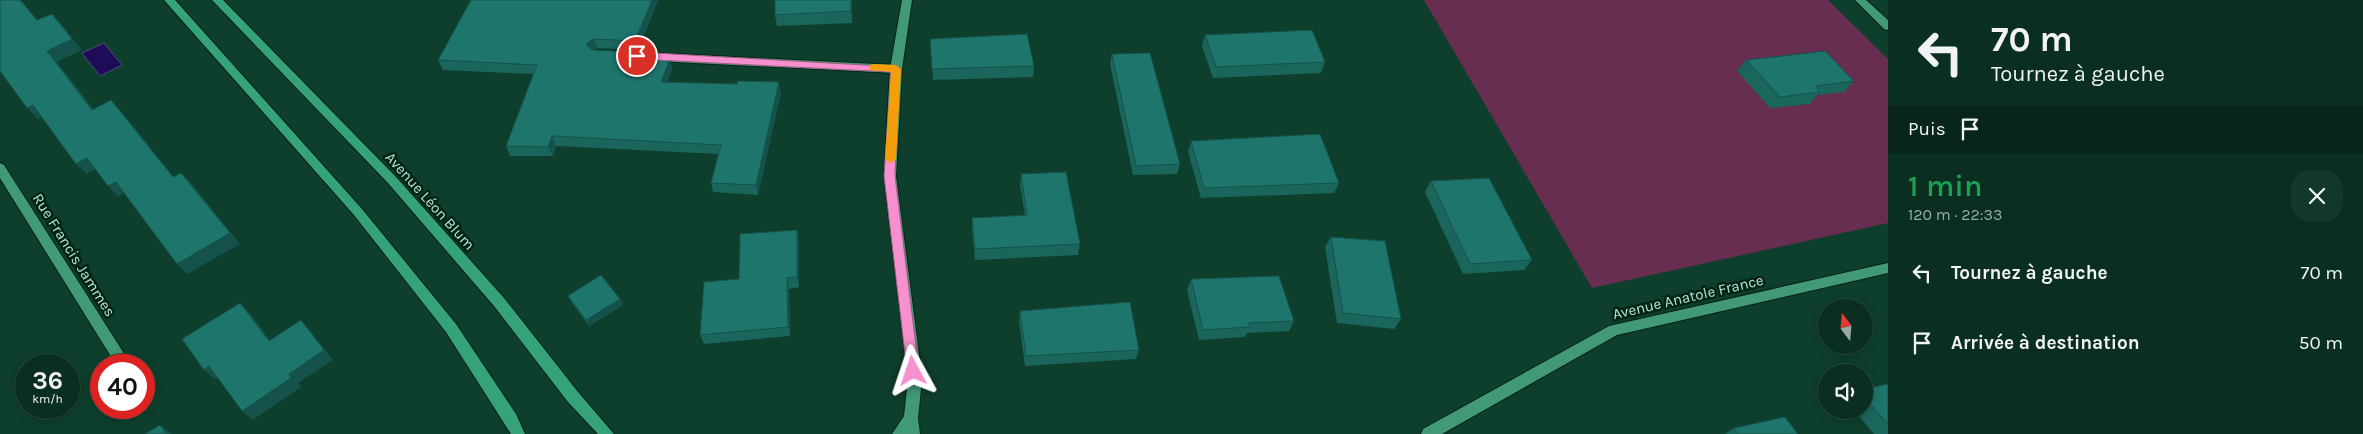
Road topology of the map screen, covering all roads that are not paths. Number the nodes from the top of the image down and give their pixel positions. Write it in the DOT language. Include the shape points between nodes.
graph roads {
  1 [pos="169,0"];
  2 [pos="218,0"];
  3 [pos="907,0"];
  4 [pos="1860,0"];
  5 [pos="1888,26"];
  6 [pos="608,54"];
  7 [pos="896,69"];
  8 [pos="0,168"];
  9 [pos="1888,268"];
  10 [pos="117,354"];
  11 [pos="911,418"];
  12 [pos="518,434"];
  13 [pos="606,434"];
  14 [pos="899,434"];
  15 [pos="912,434"];
  16 [pos="1428,434"];
  1 -- 12 [label="main road" via="358,212 451,328"];
  2 -- 13 [label="main road, Avenue Léon Blum" via="392,180"];
  3 -- 7 [label="street"];
  4 -- 5 [label="street"];
  6 -- 7 [label="street"];
  7 -- 11 [label="street" via="890,176 912,363"];
  8 -- 10 [label="street, Rue Francis Jammes"];
  9 -- 16 [label="street, Avenue Anatole France" via="1614,330"];
  11 -- 14 [label="street"];
  11 -- 15 [label="street"];
}
